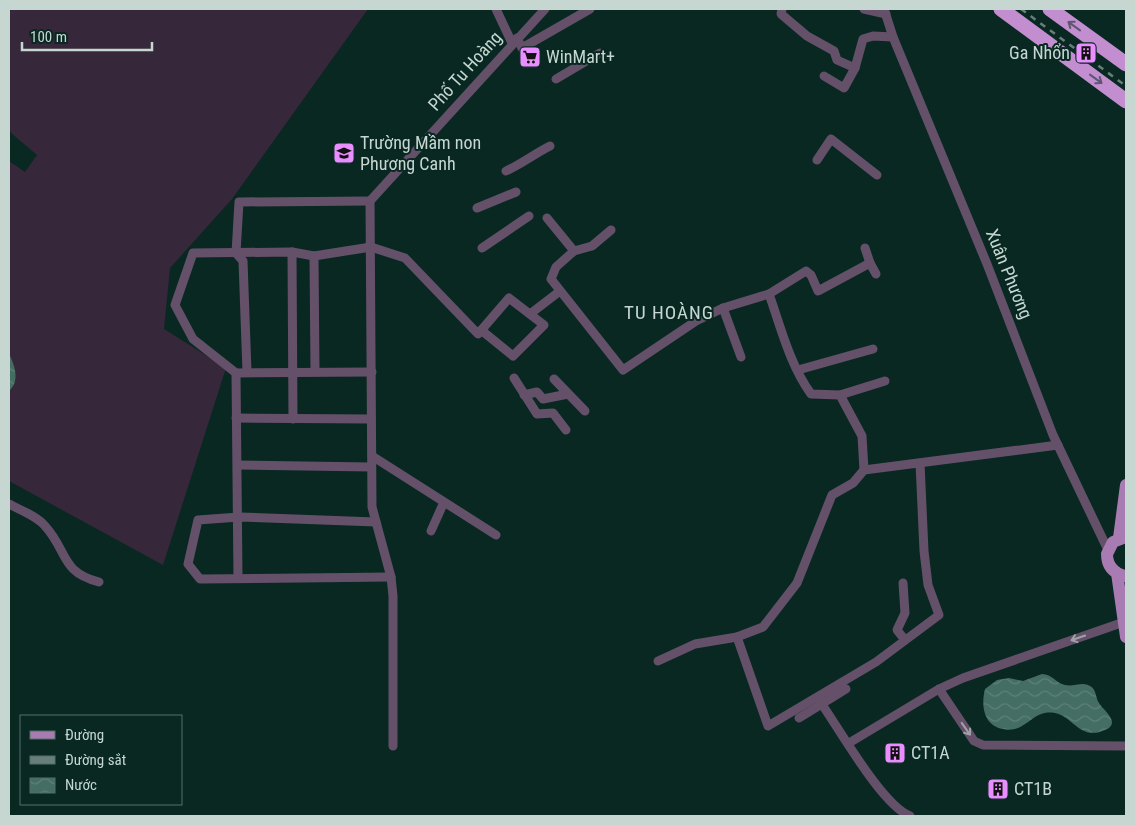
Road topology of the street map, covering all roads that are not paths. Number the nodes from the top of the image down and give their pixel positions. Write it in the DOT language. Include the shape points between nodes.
graph roads {
  1 [pos="496,9"];
  2 [pos="545,9"];
  3 [pos="590,9"];
  4 [pos="782,9"];
  5 [pos="864,9"];
  6 [pos="1000,9"];
  7 [pos="1050,9"];
  8 [pos="885,11"];
  9 [pos="894,37"];
  10 [pos="514,41"];
  11 [pos="600,53"];
  12 [pos="1126,64"];
  13 [pos="855,68"];
  14 [pos="824,76"];
  15 [pos="556,78"];
  16 [pos="1126,101"];
  17 [pos="550,146"];
  18 [pos="817,160"];
  19 [pos="506,171"];
  20 [pos="877,175"];
  21 [pos="516,192"];
  22 [pos="370,201"];
  23 [pos="477,208"];
  24 [pos="528,216"];
  25 [pos="547,218"];
  26 [pos="610,230"];
  27 [pos="370,247"];
  28 [pos="482,248"];
  29 [pos="865,248"];
  30 [pos="574,251"];
  31 [pos="292,252"];
  32 [pos="236,253"];
  33 [pos="314,256"];
  34 [pos="870,263"];
  35 [pos="876,274"];
  36 [pos="560,290"];
  37 [pos="768,294"];
  38 [pos="723,308"];
  39 [pos="530,314"];
  40 [pos="481,330"];
  41 [pos="874,349"];
  42 [pos="741,357"];
  43 [pos="798,370"];
  44 [pos="293,371"];
  45 [pos="315,371"];
  46 [pos="247,372"];
  47 [pos="372,372"];
  48 [pos="236,373"];
  49 [pos="514,378"];
  50 [pos="554,379"];
  51 [pos="885,381"];
  52 [pos="568,394"];
  53 [pos="524,395"];
  54 [pos="840,395"];
  55 [pos="585,411"];
  56 [pos="236,418"];
  57 [pos="293,419"];
  58 [pos="371,419"];
  59 [pos="566,430"];
  60 [pos="1058,445"];
  61 [pos="372,456"];
  62 [pos="920,463"];
  63 [pos="238,465"];
  64 [pos="371,468"];
  65 [pos="864,470"];
  66 [pos="1126,485"];
  67 [pos="444,502"];
  68 [pos="9,504"];
  69 [pos="239,517"];
  70 [pos="376,522"];
  71 [pos="431,530"];
  72 [pos="496,535"];
  73 [pos="1122,537"];
  74 [pos="1108,550"];
  75 [pos="1122,575"];
  76 [pos="391,577"];
  77 [pos="238,578"];
  78 [pos="99,582"];
  79 [pos="903,583"];
  80 [pos="1124,622"];
  81 [pos="736,637"];
  82 [pos="1126,637"];
  83 [pos="905,640"];
  84 [pos="658,661"];
  85 [pos="846,689"];
  86 [pos="939,689"];
  87 [pos="821,703"];
  88 [pos="799,718"];
  89 [pos="849,743"];
  90 [pos="394,746"];
  91 [pos="1126,746"];
  92 [pos="910,816"];
  1 -- 10 [label="street"];
  2 -- 10 [label="street, Phố Tu Hoàng"];
  3 -- 10 [label="street" via="522,48"];
  4 -- 13 [label="street" via="781,14 807,36 834,51 838,60"];
  5 -- 8 [label="street"];
  6 -- 16 [label="highway, one-way"];
  12 -- 7 [label="highway, one-way"];
  8 -- 9 [label="street, Xuân Phương"];
  9 -- 13 [label="street" via="874,36 863,40"];
  9 -- 60 [label="street, Xuân Phương"];
  10 -- 22 [label="street, Phố Tu Hoàng"];
  11 -- 15 [label="street"];
  13 -- 14 [label="street" via="844,88"];
  17 -- 19 [label="street"];
  18 -- 20 [label="street" via="831,140"];
  21 -- 23 [label="street"];
  22 -- 27 [label="street"];
  22 -- 32 [label="street" via="239,202"];
  24 -- 28 [label="street"];
  25 -- 30 [label="street"];
  26 -- 30 [label="street" via="592,246"];
  27 -- 33 [label="street"];
  27 -- 40 [label="street" via="405,258 463,321 478,334"];
  27 -- 47 [label="street"];
  29 -- 34 [label="street"];
  30 -- 36 [label="street" via="556,266 551,279"];
  31 -- 32 [label="street"];
  31 -- 33 [label="street"];
  31 -- 44 [label="street"];
  32 -- 46 [label="street" via="243,261"];
  32 -- 48 [label="street" via="193,253 175,306 193,338"];
  33 -- 45 [label="street"];
  34 -- 35 [label="street"];
  34 -- 37 [label="street" via="818,291 806,271"];
  36 -- 38 [label="street" via="623,370 696,321"];
  36 -- 39 [label="street"];
  37 -- 38 [label="street"];
  37 -- 43 [label="street"];
  38 -- 42 [label="street"];
  39 -- 40 [label="street" via="509,298"];
  39 -- 40 [label="street" via="544,325 513,356"];
  41 -- 43 [label="street"];
  43 -- 54 [label="street" via="811,394"];
  44 -- 45 [label="street"];
  44 -- 46 [label="street"];
  44 -- 57 [label="street"];
  45 -- 47 [label="street"];
  46 -- 48 [label="street"];
  47 -- 58 [label="street"];
  48 -- 56 [label="street"];
  49 -- 53 [label="street"];
  50 -- 52 [label="street"];
  51 -- 54 [label="street"];
  52 -- 53 [label="street" via="543,399 537,392"];
  52 -- 55 [label="street"];
  53 -- 59 [label="street" via="537,414 553,413"];
  54 -- 65 [label="street" via="862,436"];
  56 -- 57 [label="street"];
  56 -- 63 [label="street"];
  57 -- 58 [label="street"];
  58 -- 61 [label="street"];
  60 -- 62 [label="street"];
  60 -- 74 [label="street, Xuân Phương"];
  61 -- 64 [label="street"];
  61 -- 67 [label="street"];
  62 -- 65 [label="street"];
  62 -- 83 [label="street" via="928,585 939,615"];
  63 -- 64 [label="street"];
  63 -- 69 [label="street"];
  64 -- 70 [label="street" via="372,507"];
  65 -- 81 [label="street" via="853,482 832,495 797,583 763,627"];
  66 -- 73 [label="main road"];
  67 -- 71 [label="street"];
  67 -- 72 [label="street"];
  68 -- 78 [label="street" via="45,525 76,573"];
  69 -- 70 [label="street"];
  69 -- 77 [label="street"];
  69 -- 77 [label="street" via="198,520 188,564 200,579"];
  70 -- 76 [label="street"];
  73 -- 74 [label="main road"];
  74 -- 75 [label="main road" via="1110,567"];
  75 -- 80 [label="main road"];
  76 -- 77 [label="street"];
  76 -- 90 [label="street"];
  79 -- 83 [label="street" via="905,613 897,630"];
  80 -- 82 [label="main road"];
  80 -- 86 [label="street, one-way"];
  81 -- 83 [label="street" via="768,726 876,662"];
  81 -- 84 [label="street" via="695,644"];
  85 -- 87 [label="street"];
  86 -- 89 [label="street"];
  86 -- 91 [label="street, one-way" via="974,740 984,745"];
  87 -- 88 [label="street"];
  87 -- 89 [label="street"];
  89 -- 92 [label="street" via="879,787 902,813"];
}
